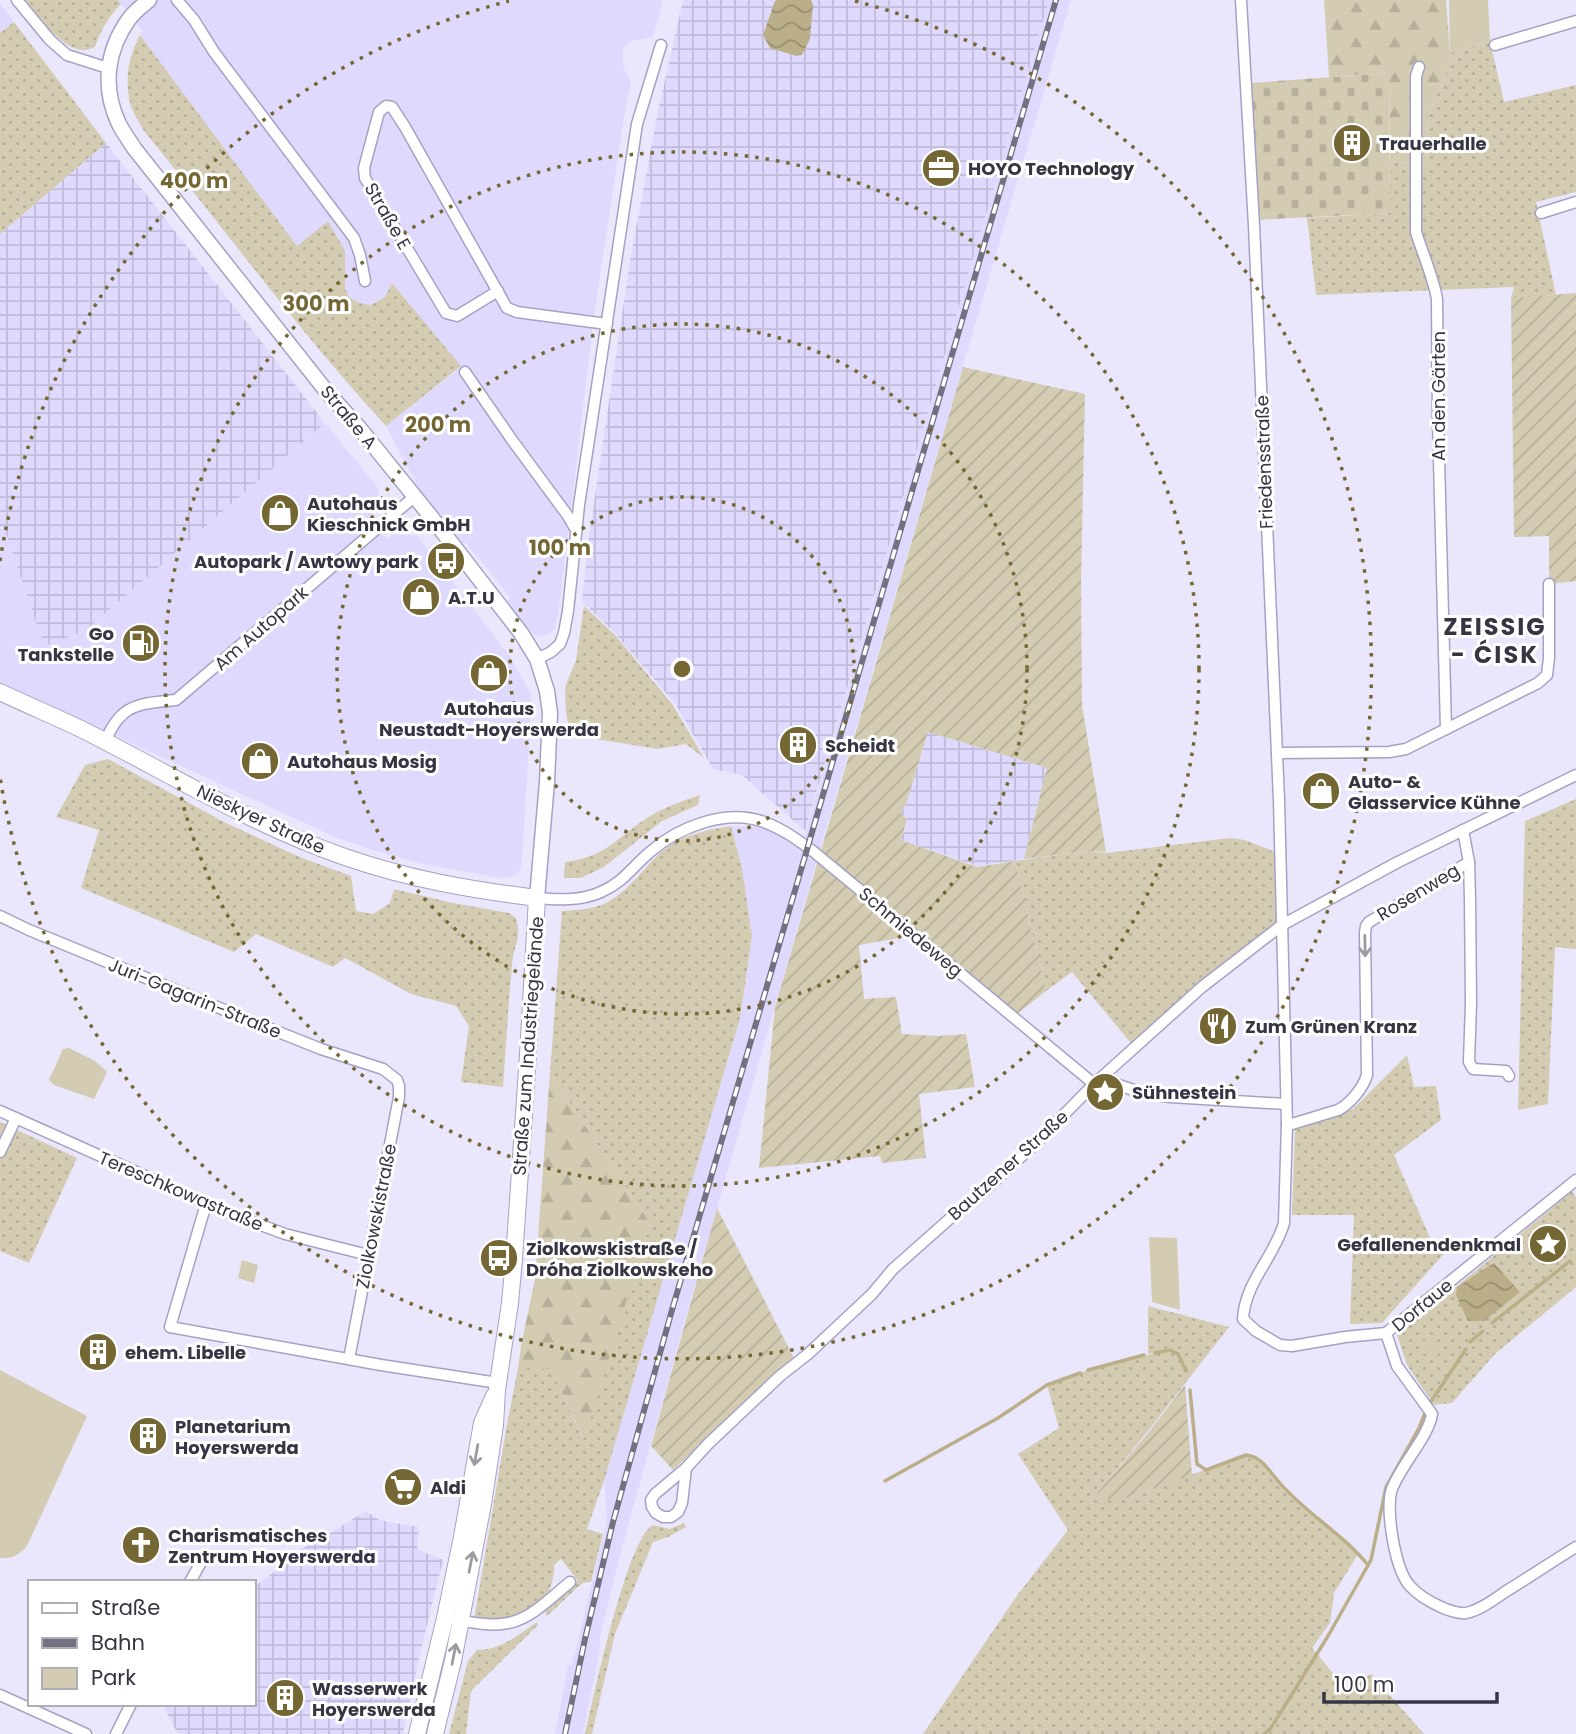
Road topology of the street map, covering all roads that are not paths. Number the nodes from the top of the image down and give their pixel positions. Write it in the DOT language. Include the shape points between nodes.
graph roads {
  1 [pos="17,0"];
  2 [pos="149,0"];
  3 [pos="177,0"];
  4 [pos="1241,0"];
  5 [pos="1576,21"];
  6 [pos="661,45"];
  7 [pos="1495,45"];
  8 [pos="1419,67"];
  9 [pos="108,68"];
  10 [pos="1576,202"];
  11 [pos="1541,213"];
  12 [pos="365,281"];
  13 [pos="498,291"];
  14 [pos="607,324"];
  15 [pos="465,372"];
  16 [pos="414,497"];
  17 [pos="576,530"];
  18 [pos="1549,584"];
  19 [pos="537,659"];
  20 [pos="0,692"];
  21 [pos="1446,729"];
  22 [pos="104,742"];
  23 [pos="1277,753"];
  24 [pos="1576,775"];
  25 [pos="711,820"];
  26 [pos="1463,830"];
  27 [pos="1469,862"];
  28 [pos="537,898"];
  29 [pos="0,916"];
  30 [pos="1282,925"];
  31 [pos="392,1075"];
  32 [pos="1105,1076"];
  33 [pos="1509,1076"];
  34 [pos="1094,1084"];
  35 [pos="1286,1104"];
  36 [pos="0,1111"];
  37 [pos="16,1118"];
  38 [pos="1287,1124"];
  39 [pos="0,1152"];
  40 [pos="1576,1180"];
  41 [pos="206,1204"];
  42 [pos="369,1255"];
  43 [pos="1386,1333"];
  44 [pos="349,1359"];
  45 [pos="497,1387"];
  46 [pos="686,1468"];
  47 [pos="1576,1547"];
  48 [pos="201,1562"];
  49 [pos="191,1580"];
  50 [pos="570,1582"];
  51 [pos="453,1619"];
  52 [pos="0,1695"];
  53 [pos="130,1706"];
  54 [pos="86,1734"];
  55 [pos="117,1734"];
  56 [pos="417,1734"];
  57 [pos="435,1734"];
  1 -- 9 [label="street" via="67,55"];
  2 -- 9 [label="street" via="125,25"];
  3 -- 12 [label="street" via="354,238"];
  4 -- 23 [label="street, Friedensstraße"];
  5 -- 7 [label="street"];
  6 -- 14 [label="street" via="637,124"];
  8 -- 21 [label="street, An den Gärten" via="1416,232 1437,299"];
  9 -- 16 [label="street, Straße A" via="110,97 134,148"];
  10 -- 11 [label="street"];
  13 -- 13 [label="street, Straße E" via="405,127 392,107 386,106 379,112 365,178 446,313 457,316"];
  13 -- 14 [label="street, Straße E" via="507,308 517,312"];
  14 -- 17 [label="street"];
  15 -- 17 [label="street"];
  16 -- 19 [label="street, Straße A"];
  16 -- 22 [label="street, Am Autopark" via="176,700 127,711"];
  17 -- 19 [label="street" via="564,633 560,644"];
  18 -- 21 [label="street" via="1546,676"];
  19 -- 28 [label="street, Straße A" via="550,713"];
  20 -- 22 [label="main road, Nieskyer Straße"];
  21 -- 23 [label="street" via="1389,752"];
  22 -- 28 [label="main road, Nieskyer Straße" via="253,819 345,858 437,883"];
  23 -- 30 [label="street, Friedensstraße"];
  24 -- 26 [label="street, Bautzener Straße"];
  25 -- 28 [label="street, Straße zum Industriegelände" via="662,842 625,878 600,893"];
  25 -- 34 [label="street, Schmiedeweg" via="761,821 802,842"];
  26 -- 27 [label="street"];
  26 -- 30 [label="street, Bautzener Straße"];
  27 -- 33 [label="street" via="1469,1062 1474,1069 1506,1071"];
  27 -- 38 [label="street, Rosenweg, one-way" via="1369,922 1365,933 1365,1083 1338,1111"];
  28 -- 45 [label="main road, Straße zum Industriegelände" via="514,1259"];
  29 -- 31 [label="street, Juri-Gagarin-Straße"];
  30 -- 32 [label="street, Bautzener Straße" via="1202,987"];
  30 -- 35 [label="street"];
  31 -- 42 [label="street, Ziolkowskistraße" via="399,1097"];
  32 -- 34 [label="street, Bautzener Straße"];
  32 -- 35 [label="street" via="1113,1083 1170,1097"];
  34 -- 46 [label="street, Bautzener Straße"];
  35 -- 38 [label="street"];
  36 -- 37 [label="street, Tereschkowastraße"];
  37 -- 39 [label="street"];
  37 -- 41 [label="street, Tereschkowastraße"];
  38 -- 43 [label="street, Dorfaue" via="1284,1223 1255,1279 1243,1319 1280,1345"];
  40 -- 43 [label="street, Dorfaue"];
  41 -- 42 [label="street, Tereschkowastraße" via="285,1234"];
  41 -- 44 [label="street" via="170,1327"];
  42 -- 44 [label="street, Ziolkowskistraße"];
  43 -- 47 [label="street" via="1397,1366 1432,1414 1390,1499 1393,1542 1409,1586 1443,1608 1464,1614 1486,1605"];
  44 -- 45 [label="street"];
  45 -- 51 [label="main road, Straße zum Industriegelände" via="482,1423"];
  48 -- 49 [label="street"];
  50 -- 51 [label="street" via="519,1620 502,1625"];
  51 -- 56 [label="main road"];
  57 -- 51 [label="main road, one-way" via="453,1661"];
  52 -- 54 [label="street"];
  53 -- 55 [label="street"];
}
